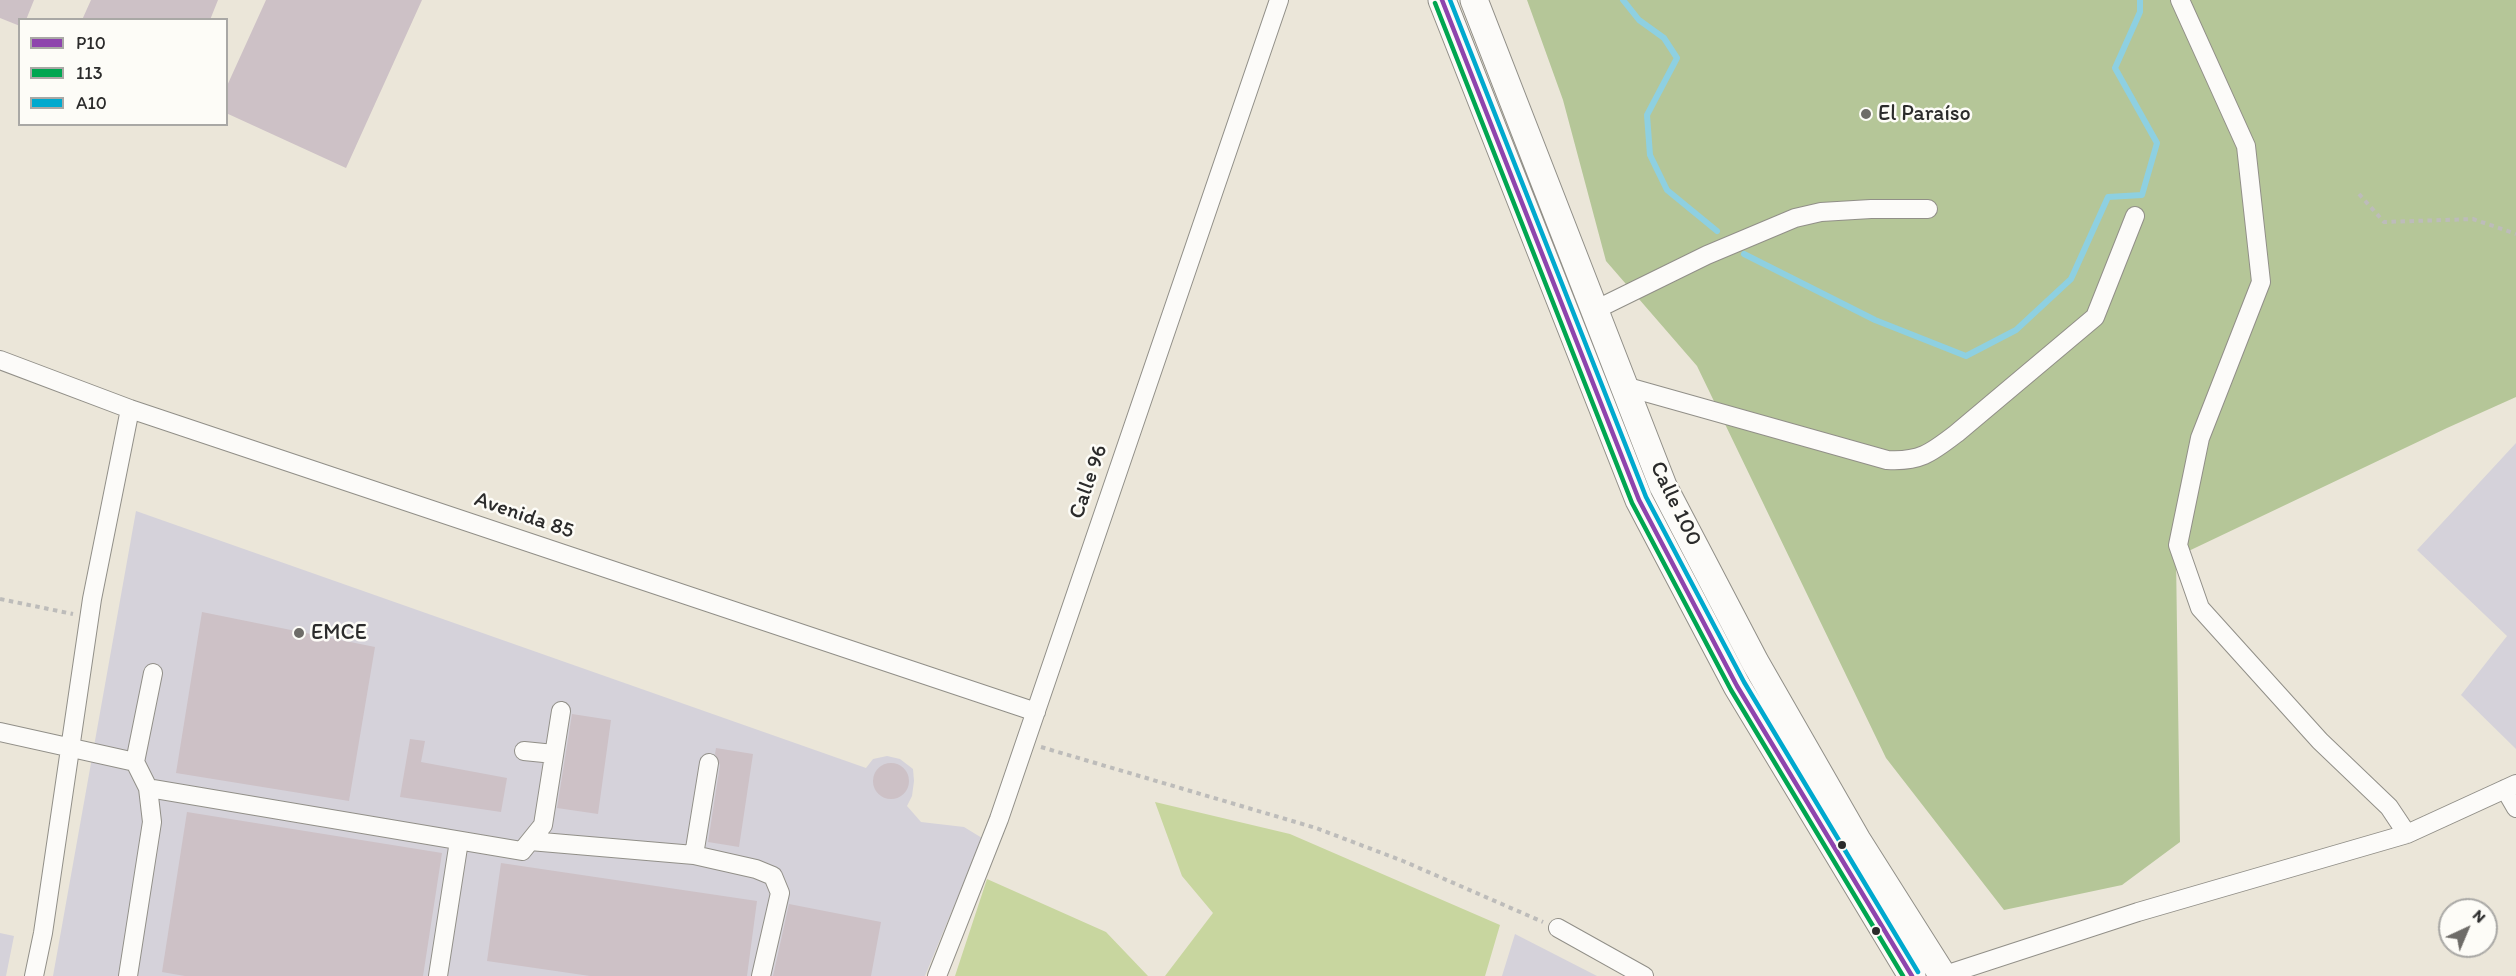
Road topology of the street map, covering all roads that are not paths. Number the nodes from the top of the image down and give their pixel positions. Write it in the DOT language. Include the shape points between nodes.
graph roads {
  1 [pos="1279,0"];
  2 [pos="1442,0"];
  3 [pos="1474,0"];
  4 [pos="2180,0"];
  5 [pos="1928,209"];
  6 [pos="2135,216"];
  7 [pos="1595,310"];
  8 [pos="0,360"];
  9 [pos="1624,386"];
  10 [pos="130,409"];
  11 [pos="153,673"];
  12 [pos="561,711"];
  13 [pos="1036,712"];
  14 [pos="0,732"];
  15 [pos="71,747"];
  16 [pos="524,751"];
  17 [pos="554,754"];
  18 [pos="135,762"];
  19 [pos="709,763"];
  20 [pos="2510,787"];
  21 [pos="148,788"];
  22 [pos="2516,808"];
  23 [pos="2407,834"];
  24 [pos="459,841"];
  25 [pos="530,841"];
  26 [pos="694,855"];
  27 [pos="1558,928"];
  28 [pos="34,976"];
  29 [pos="128,976"];
  30 [pos="438,976"];
  31 [pos="761,976"];
  32 [pos="937,976"];
  33 [pos="1644,976"];
  34 [pos="1912,976"];
  35 [pos="1942,976"];
  1 -- 13 [label="street, Calle 96"];
  2 -- 34 [label="highway, Calle 100" via="1639,500 1737,686"];
  3 -- 7 [label="highway, Calle 100"];
  4 -- 23 [label="street" via="2246,146 2261,282 2200,438 2178,545 2200,608 2320,741 2388,807"];
  5 -- 7 [label="street" via="1821,212 1795,218 1707,255"];
  6 -- 9 [label="street" via="2095,317 1920,459 1887,460"];
  7 -- 9 [label="highway, Calle 100"];
  8 -- 10 [label="street, Avenida 85"];
  9 -- 35 [label="highway, Calle 100" via="1663,486 1755,662 1857,840"];
  10 -- 13 [label="street, Avenida 85"];
  10 -- 15 [label="street" via="90,618"];
  11 -- 18 [label="street"];
  12 -- 17 [label="street"];
  13 -- 32 [label="street, Calle 96"];
  14 -- 15 [label="street"];
  15 -- 18 [label="street"];
  15 -- 28 [label="street"];
  16 -- 17 [label="street"];
  17 -- 25 [label="street" via="543,825"];
  18 -- 21 [label="street"];
  19 -- 26 [label="street"];
  20 -- 22 [label="street"];
  20 -- 23 [label="street"];
  21 -- 24 [label="street"];
  21 -- 29 [label="street" via="152,822"];
  23 -- 35 [label="street" via="2138,912"];
  24 -- 25 [label="street" via="522,851"];
  24 -- 30 [label="street"];
  25 -- 26 [label="street"];
  26 -- 31 [label="street" via="756,868 773,876 780,893"];
  27 -- 33 [label="street"];
}
